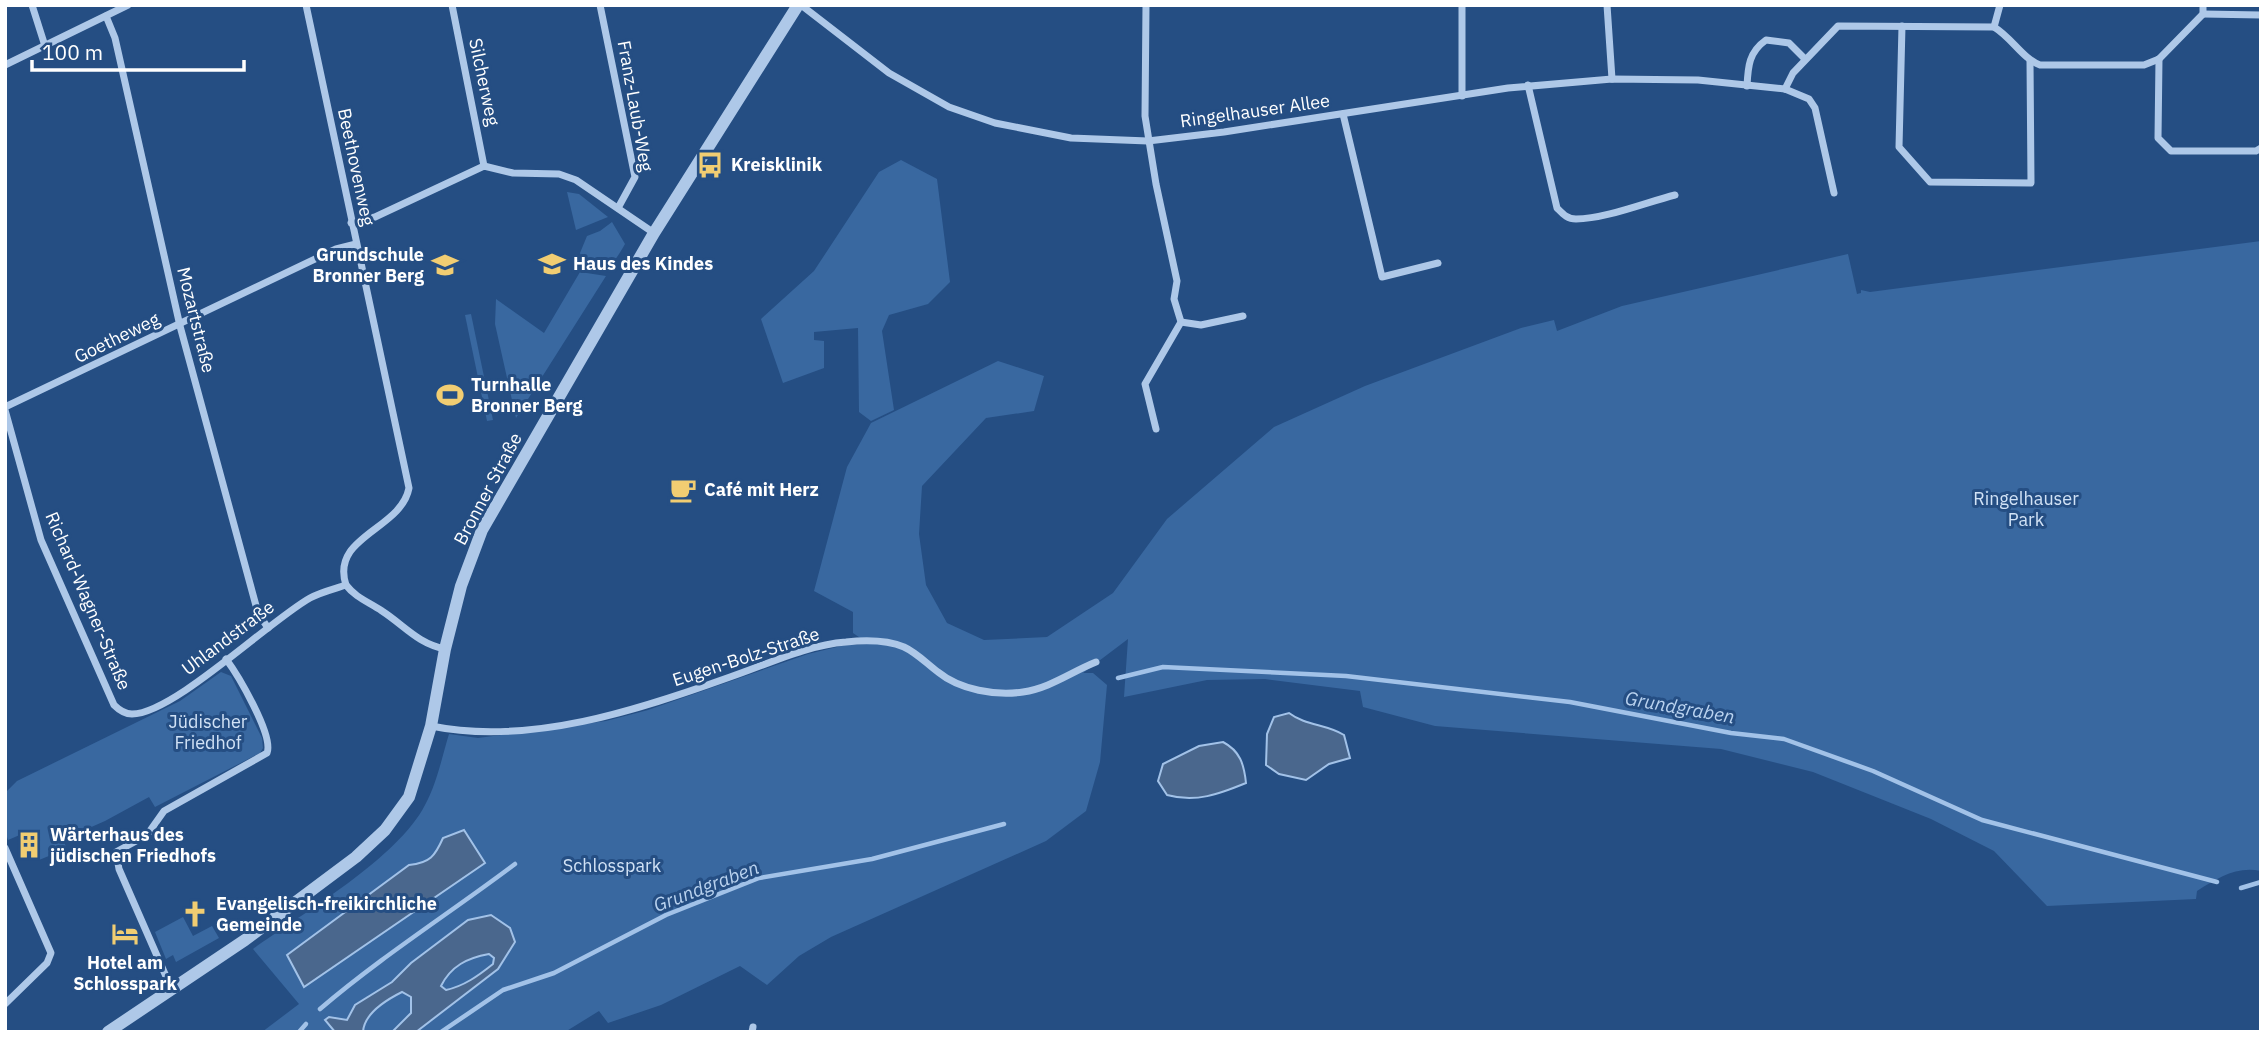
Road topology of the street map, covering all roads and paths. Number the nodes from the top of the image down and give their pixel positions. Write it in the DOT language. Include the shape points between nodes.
graph roads {
  1 [pos="32,5"];
  2 [pos="128,5"];
  3 [pos="306,5"];
  4 [pos="452,5"];
  5 [pos="600,5"];
  6 [pos="799,5"];
  7 [pos="1146,5"];
  8 [pos="1462,5"];
  9 [pos="1607,5"];
  10 [pos="2000,5"];
  11 [pos="2203,10"];
  12 [pos="2261,15"];
  13 [pos="106,16"];
  14 [pos="1902,26"];
  15 [pos="1994,27"];
  16 [pos="45,47"];
  17 [pos="1805,59"];
  18 [pos="2159,59"];
  19 [pos="2030,61"];
  20 [pos="5,65"];
  21 [pos="1612,79"];
  22 [pos="1528,85"];
  23 [pos="1747,86"];
  24 [pos="1785,89"];
  25 [pos="1462,96"];
  26 [pos="1343,114"];
  27 [pos="1148,141"];
  28 [pos="2261,148"];
  29 [pos="484,166"];
  30 [pos="1833,193"];
  31 [pos="1675,195"];
  32 [pos="618,208"];
  33 [pos="351,223"];
  34 [pos="654,233"];
  35 [pos="356,244"];
  36 [pos="1438,263"];
  37 [pos="1243,316"];
  38 [pos="1181,322"];
  39 [pos="180,326"];
  40 [pos="5,409"];
  41 [pos="1156,429"];
  42 [pos="346,585"];
  43 [pos="268,628"];
  44 [pos="445,649"];
  45 [pos="226,659"];
  46 [pos="1096,662"];
  47 [pos="129,715"];
  48 [pos="431,726"];
  49 [pos="5,848"];
  50 [pos="172,990"];
  51 [pos="5,1004"];
  52 [pos="122,1029"];
  53 [pos="108,1032"];
  1 -- 16 [label="street"];
  2 -- 13 [label="street"];
  3 -- 33 [label="street, Beethovenweg"];
  4 -- 29 [label="street, Silcherweg"];
  5 -- 32 [label="street, Franz-Laub-Weg" via="635,177"];
  6 -- 27 [label="street, Ringelhauser Allee" via="889,73 972,116 1052,136"];
  6 -- 34 [label="street, Bronner Straße"];
  7 -- 27 [label="street"];
  8 -- 25 [label="street"];
  9 -- 21 [label="street"];
  10 -- 15 [label="street"];
  11 -- 12 [label="street"];
  11 -- 18 [label="street"];
  13 -- 16 [label="street"];
  13 -- 39 [label="street, Mozartstraße" via="115,38"];
  14 -- 15 [label="street"];
  14 -- 17 [label="street" via="1838,26"];
  14 -- 19 [label="street" via="1899,147 1930,182 2031,183"];
  15 -- 19 [label="street"];
  16 -- 20 [label="street"];
  17 -- 23 [label="street" via="1789,43 1766,40 1755,48 1749,62"];
  17 -- 24 [label="street"];
  18 -- 19 [label="street" via="2144,65 2040,65"];
  18 -- 28 [label="street" via="2158,138 2171,151"];
  21 -- 22 [label="street, Ringelhauser Allee"];
  21 -- 23 [label="street, Ringelhauser Allee"];
  22 -- 25 [label="street, Ringelhauser Allee"];
  22 -- 31 [label="street" via="1557,208 1565,217 1598,215"];
  23 -- 24 [label="street, Ringelhauser Allee"];
  24 -- 30 [label="street, Ringelhauser Allee" via="1809,99 1815,108"];
  25 -- 26 [label="street, Ringelhauser Allee"];
  26 -- 27 [label="street, Ringelhauser Allee"];
  26 -- 36 [label="street" via="1382,277"];
  27 -- 38 [label="street" via="1178,281 1174,299"];
  29 -- 32 [label="street" via="513,173 559,174"];
  29 -- 33 [label="street" via="375,217"];
  32 -- 34 [label="street"];
  33 -- 35 [label="street, Beethovenweg"];
  34 -- 44 [label="street, Bronner Straße" via="482,530"];
  35 -- 39 [label="street, Goetheweg"];
  35 -- 42 [label="street, Beethovenweg" via="406,475 407,499 346,555 342,569"];
  37 -- 38 [label="street" via="1201,325"];
  38 -- 41 [label="street" via="1145,384"];
  39 -- 40 [label="street, Goetheweg"];
  39 -- 43 [label="street, Mozartstraße" via="258,612"];
  40 -- 47 [label="street, Richard-Wagner-Straße" via="41,540 114,705"];
  42 -- 43 [label="street, Uhlandstraße" via="311,597"];
  42 -- 44 [label="street" via="418,641"];
  43 -- 45 [label="street, Uhlandstraße"];
  44 -- 48 [label="street, Bronner Straße"];
  45 -- 47 [label="street, Uhlandstraße" via="178,695"];
  45 -- 50 [label="street" via="267,736 267,753 164,811 147,835 116,852 119,869"];
  46 -- 48 [label="street, Eugen-Bolz-Straße" via="1045,687 990,693 940,675 902,646 844,642 807,650 605,718 478,734"];
  48 -- 50 [label="street, Bronner Straße" via="409,797 374,842"];
  49 -- 51 [label="street" via="51,953 47,963"];
  50 -- 52 [label="street, Bronner Straße"];
  52 -- 53 [label="street, Bronner Straße"];
}
